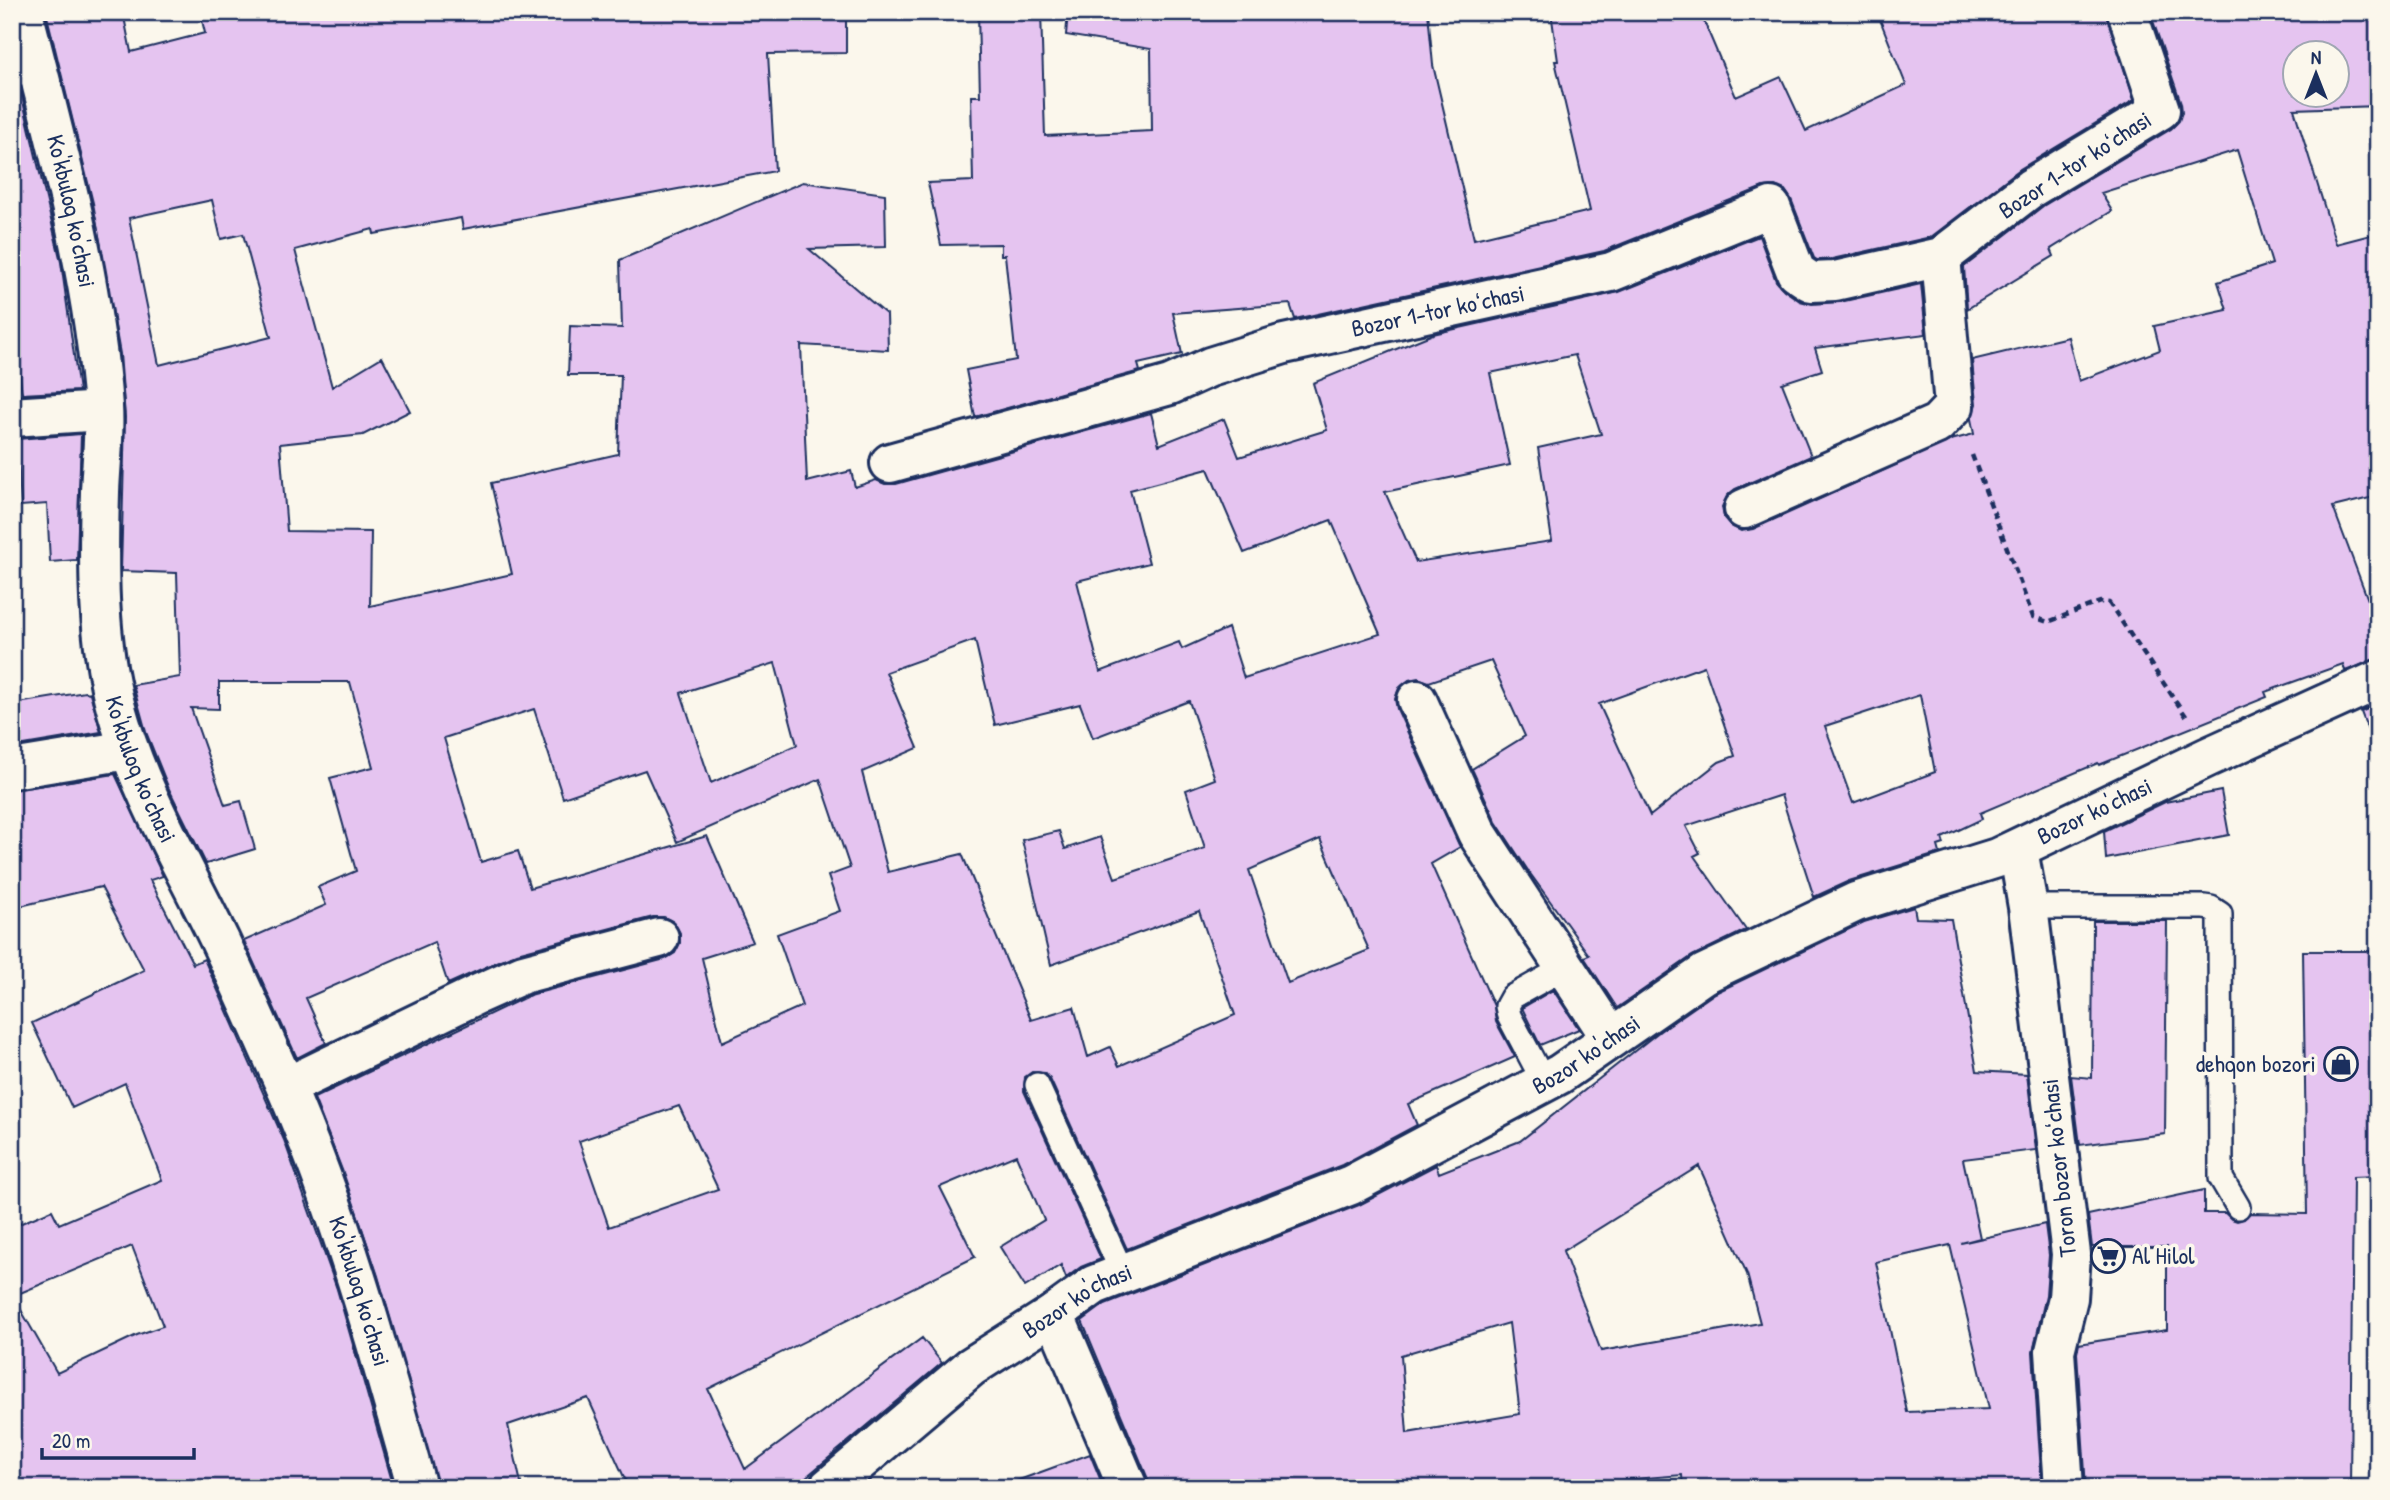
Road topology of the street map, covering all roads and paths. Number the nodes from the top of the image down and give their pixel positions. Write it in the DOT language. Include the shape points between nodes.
graph roads {
  1 [pos="23,12"];
  2 [pos="2127,12"];
  3 [pos="25,72"];
  4 [pos="1941,257"];
  5 [pos="1954,406"];
  6 [pos="103,411"];
  7 [pos="12,417"];
  8 [pos="890,463"];
  9 [pos="1744,509"];
  10 [pos="2378,680"];
  11 [pos="1417,700"];
  12 [pos="128,750"];
  13 [pos="2208,757"];
  14 [pos="12,769"];
  15 [pos="2018,849"];
  16 [pos="2028,907"];
  17 [pos="659,938"];
  18 [pos="1564,968"];
  19 [pos="1611,1038"];
  20 [pos="1545,1082"];
  21 [pos="1037,1085"];
  22 [pos="286,1087"];
  23 [pos="2238,1207"];
  24 [pos="1123,1274"];
  25 [pos="1054,1314"];
  26 [pos="417,1488"];
  27 [pos="828,1488"];
  28 [pos="1128,1488"];
  29 [pos="2064,1488"];
  1 -- 3 [label="street, Ko'kbuloq ko'chasi"];
  2 -- 4 [label="street, Bozor 1-tor koʻchasi" via="2160,110 2031,188"];
  3 -- 6 [label="street, Ko'kbuloq ko'chasi" via="77,236"];
  4 -- 5 [label="street"];
  4 -- 8 [label="street, Bozor 1-tor koʻchasi" via="1835,281 1811,282 1796,272 1771,207 1611,272 1284,344 1170,385"];
  5 -- 9 [label="street" via="1937,424"];
  5 -- 13 [label="path" via="2034,617 2048,622 2109,603 2188,719"];
  6 -- 7 [label="street"];
  6 -- 12 [label="street, Ko'kbuloq ko'chasi" via="99,578 104,645"];
  10 -- 13 [label="street, Bozor ko'chasi"];
  11 -- 18 [label="street" via="1478,833"];
  12 -- 14 [label="street"];
  12 -- 22 [label="street, Ko'kbuloq ko'chasi"];
  13 -- 15 [label="street, Bozor ko'chasi"];
  15 -- 16 [label="street, Toron bozor koʻchasi"];
  15 -- 19 [label="street, Bozor ko'chasi" via="1856,902 1704,974"];
  16 -- 23 [label="lane" via="2204,907 2220,914 2221,1178"];
  16 -- 29 [label="street, Toron bozor koʻchasi" via="2071,1254 2068,1298 2055,1351"];
  17 -- 22 [label="street" via="523,974"];
  18 -- 19 [label="street"];
  18 -- 20 [label="lane" via="1512,997 1507,1006"];
  19 -- 20 [label="street, Bozor ko'chasi"];
  20 -- 24 [label="street, Bozor ko'chasi" via="1351,1185"];
  21 -- 24 [label="lane"];
  22 -- 26 [label="street, Ko'kbuloq ko'chasi" via="346,1249"];
  24 -- 25 [label="street, Bozor ko'chasi" via="1094,1285"];
  25 -- 27 [label="street, Bozor ko'chasi" via="971,1367"];
  25 -- 28 [label="street"];
}
